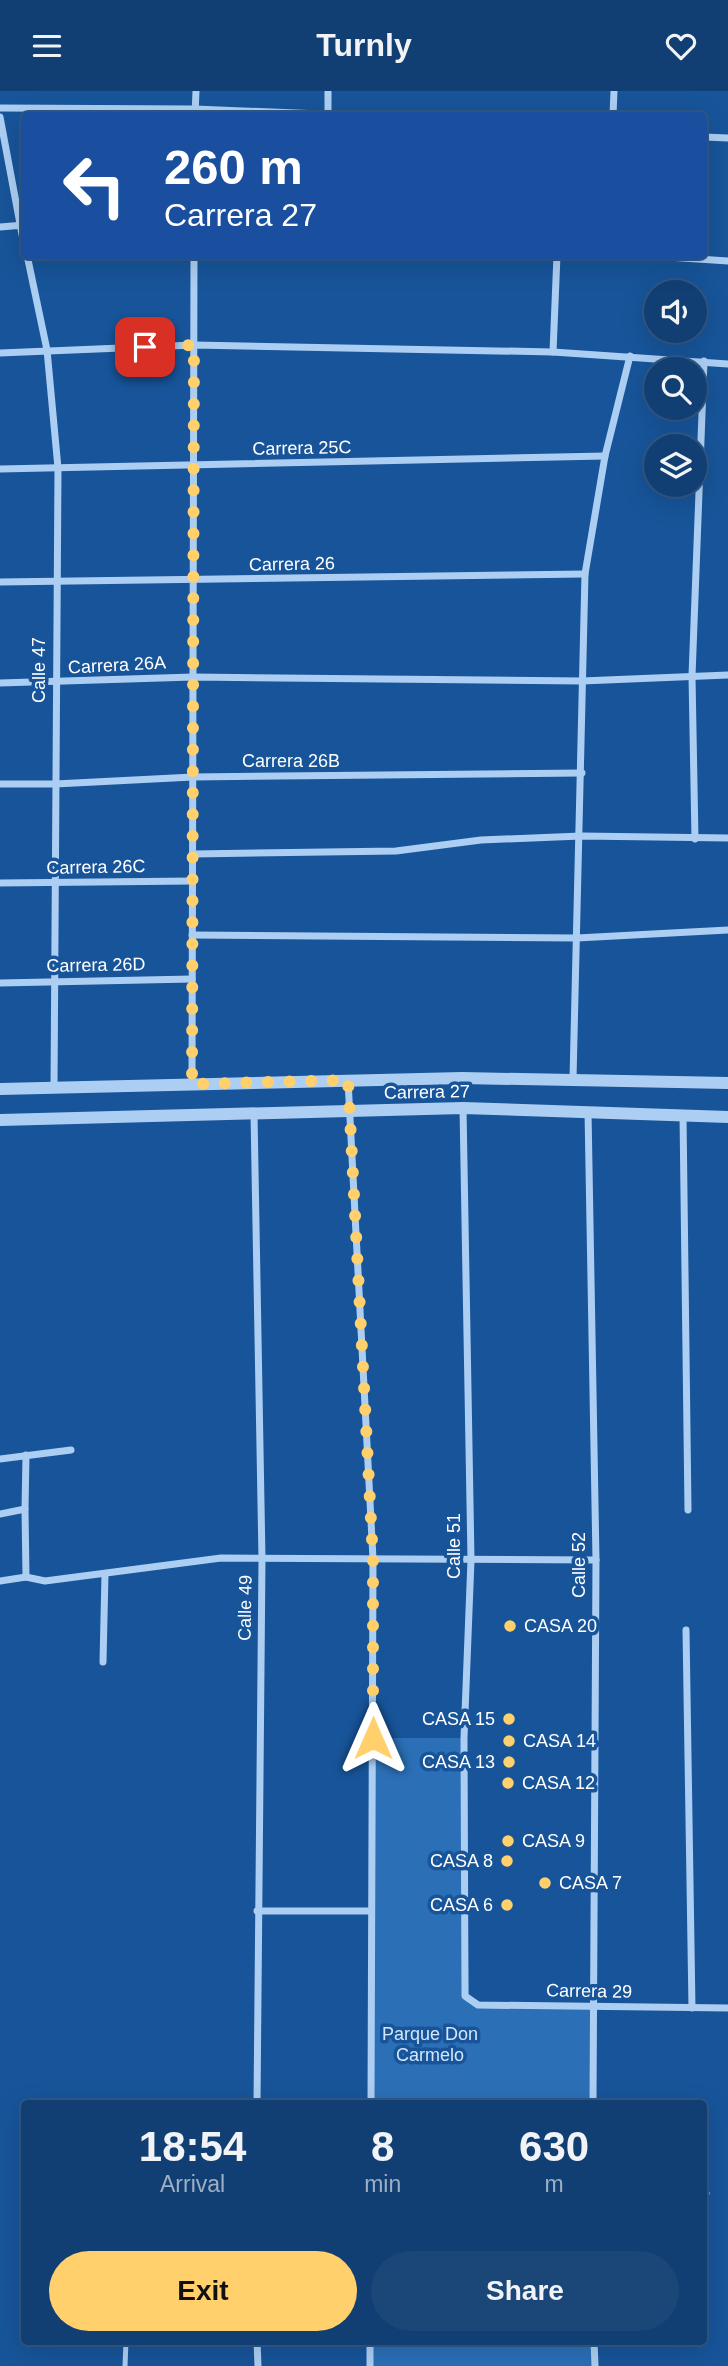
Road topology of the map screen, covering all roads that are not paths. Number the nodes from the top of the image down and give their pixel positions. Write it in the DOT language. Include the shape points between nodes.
graph roads {
  1 [pos="196,91"];
  2 [pos="328,91"];
  3 [pos="614,91"];
  4 [pos="0,108"];
  5 [pos="195,112"];
  6 [pos="328,112"];
  7 [pos="613,112"];
  8 [pos="0,117"];
  9 [pos="707,137"];
  10 [pos="728,138"];
  11 [pos="21,220"];
  12 [pos="21,225"];
  13 [pos="0,227"];
  14 [pos="28,259"];
  15 [pos="194,259"];
  16 [pos="557,259"];
  17 [pos="698,259"];
  18 [pos="728,261"];
  19 [pos="194,345"];
  20 [pos="47,350"];
  21 [pos="553,352"];
  22 [pos="0,353"];
  23 [pos="629,356"];
  24 [pos="644,357"];
  25 [pos="707,361"];
  26 [pos="728,364"];
  27 [pos="702,420"];
  28 [pos="605,456"];
  29 [pos="194,465"];
  30 [pos="58,468"];
  31 [pos="0,469"];
  32 [pos="585,574"];
  33 [pos="55,580"];
  34 [pos="193,581"];
  35 [pos="0,582"];
  36 [pos="728,675"];
  37 [pos="692,676"];
  38 [pos="193,677"];
  39 [pos="582,681"];
  40 [pos="0,683"];
  41 [pos="55,683"];
  42 [pos="582,773"];
  43 [pos="193,776"];
  44 [pos="0,784"];
  45 [pos="55,784"];
  46 [pos="581,836"];
  47 [pos="728,838"];
  48 [pos="695,839"];
  49 [pos="193,854"];
  50 [pos="193,881"];
  51 [pos="0,883"];
  52 [pos="55,884"];
  53 [pos="728,930"];
  54 [pos="192,935"];
  55 [pos="577,937"];
  56 [pos="192,979"];
  57 [pos="0,982"];
  58 [pos="54,982"];
  59 [pos="573,1079"];
  60 [pos="348,1080"];
  61 [pos="728,1083"];
  62 [pos="192,1084"];
  63 [pos="54,1087"];
  64 [pos="0,1089"];
  65 [pos="463,1108"];
  66 [pos="588,1111"];
  67 [pos="348,1112"];
  68 [pos="254,1114"];
  69 [pos="683,1115"];
  70 [pos="728,1117"];
  71 [pos="0,1120"];
  72 [pos="71,1450"];
  73 [pos="26,1455"];
  74 [pos="0,1459"];
  75 [pos="25,1509"];
  76 [pos="688,1510"];
  77 [pos="0,1514"];
  78 [pos="262,1559"];
  79 [pos="373,1559"];
  80 [pos="471,1560"];
  81 [pos="596,1560"];
  82 [pos="105,1574"];
  83 [pos="26,1577"];
  84 [pos="0,1581"];
  85 [pos="686,1630"];
  86 [pos="103,1662"];
  87 [pos="257,1911"];
  88 [pos="371,1911"];
  89 [pos="465,1983"];
  90 [pos="593,2008"];
  91 [pos="692,2008"];
  92 [pos="728,2008"];
  93 [pos="257,2100"];
  94 [pos="371,2100"];
  95 [pos="593,2100"];
  96 [pos="126,2345"];
  97 [pos="257,2345"];
  98 [pos="370,2345"];
  99 [pos="594,2345"];
  100 [pos="125,2366"];
  101 [pos="258,2366"];
  102 [pos="370,2366"];
  103 [pos="595,2366"];
  1 -- 5 [label="street"];
  2 -- 6 [label="street"];
  3 -- 7 [label="street"];
  4 -- 5 [label="street"];
  8 -- 11 [label="street"];
  9 -- 10 [label="street"];
  12 -- 13 [label="street"];
  14 -- 20 [label="street, Calle 47"];
  15 -- 19 [label="street"];
  16 -- 21 [label="street"];
  17 -- 18 [label="street"];
  19 -- 20 [label="street"];
  19 -- 21 [label="street"];
  19 -- 29 [label="street"];
  20 -- 22 [label="street"];
  20 -- 30 [label="street, Calle 47"];
  21 -- 23 [label="street"];
  23 -- 24 [label="street"];
  23 -- 28 [label="street"];
  25 -- 26 [label="street"];
  27 -- 37 [label="street"];
  28 -- 29 [label="street, Carrera 25C"];
  28 -- 32 [label="street"];
  29 -- 30 [label="street, Carrera 25C"];
  29 -- 34 [label="street"];
  30 -- 31 [label="street, Carrera 25C"];
  30 -- 33 [label="street, Calle 47"];
  32 -- 34 [label="street, Carrera 26"];
  32 -- 39 [label="street"];
  33 -- 34 [label="street, Carrera 26"];
  33 -- 35 [label="street, Carrera 26"];
  33 -- 41 [label="street, Calle 47"];
  34 -- 38 [label="street"];
  36 -- 37 [label="street, Carrera 26A"];
  37 -- 39 [label="street, Carrera 26A"];
  37 -- 48 [label="street"];
  38 -- 39 [label="street, Carrera 26A"];
  38 -- 41 [label="street, Carrera 26A"];
  38 -- 43 [label="street"];
  39 -- 42 [label="street"];
  40 -- 41 [label="street, Carrera 26A"];
  41 -- 45 [label="street, Calle 47"];
  42 -- 43 [label="street, Carrera 26B"];
  42 -- 46 [label="street"];
  43 -- 45 [label="street, Carrera 26B"];
  43 -- 49 [label="street"];
  44 -- 45 [label="street, Carrera 26B"];
  45 -- 52 [label="street, Calle 47"];
  46 -- 48 [label="street"];
  46 -- 49 [label="street" via="481,840 396,851"];
  46 -- 55 [label="street"];
  47 -- 48 [label="street"];
  49 -- 50 [label="street"];
  50 -- 52 [label="street, Carrera 26C"];
  50 -- 54 [label="street"];
  51 -- 52 [label="street, Carrera 26C"];
  52 -- 58 [label="street, Calle 47"];
  53 -- 55 [label="street"];
  54 -- 55 [label="street"];
  54 -- 56 [label="street"];
  55 -- 59 [label="street"];
  56 -- 58 [label="street, Carrera 26D"];
  56 -- 62 [label="street"];
  57 -- 58 [label="street, Carrera 26D"];
  58 -- 63 [label="street, Calle 47"];
  59 -- 60 [label="street, Carrera 27"];
  59 -- 61 [label="street, Carrera 27"];
  60 -- 62 [label="street, Carrera 27"];
  60 -- 67 [label="street"];
  62 -- 63 [label="street, Carrera 27"];
  63 -- 64 [label="street, Carrera 27"];
  65 -- 66 [label="street, Carrera 27"];
  65 -- 67 [label="street, Carrera 27"];
  65 -- 80 [label="street, Calle 51"];
  66 -- 69 [label="street, Carrera 27"];
  66 -- 81 [label="street, Calle 52"];
  67 -- 68 [label="street, Carrera 27"];
  67 -- 79 [label="street"];
  68 -- 71 [label="street, Carrera 27"];
  68 -- 78 [label="street, Calle 49"];
  69 -- 70 [label="street, Carrera 27"];
  69 -- 76 [label="street"];
  72 -- 73 [label="street"];
  73 -- 74 [label="street"];
  73 -- 75 [label="street"];
  75 -- 77 [label="street"];
  75 -- 83 [label="street"];
  78 -- 79 [label="street"];
  78 -- 82 [label="street" via="221,1558"];
  78 -- 87 [label="street, Calle 49"];
  79 -- 80 [label="street"];
  79 -- 88 [label="street"];
  80 -- 81 [label="street"];
  80 -- 89 [label="street, Calle 51" via="464,1738"];
  81 -- 90 [label="street, Calle 52"];
  82 -- 83 [label="street" via="45,1581"];
  82 -- 86 [label="street"];
  83 -- 84 [label="street"];
  85 -- 91 [label="street"];
  87 -- 88 [label="street"];
  87 -- 93 [label="street, Calle 49"];
  88 -- 94 [label="street"];
  89 -- 90 [label="street, Carrera 29" via="465,1996 478,2005"];
  90 -- 91 [label="street, Carrera 29"];
  90 -- 95 [label="street, Calle 52"];
  91 -- 92 [label="street, Carrera 29"];
  96 -- 100 [label="lane"];
  97 -- 101 [label="street"];
  98 -- 102 [label="street"];
  99 -- 103 [label="street"];
}
